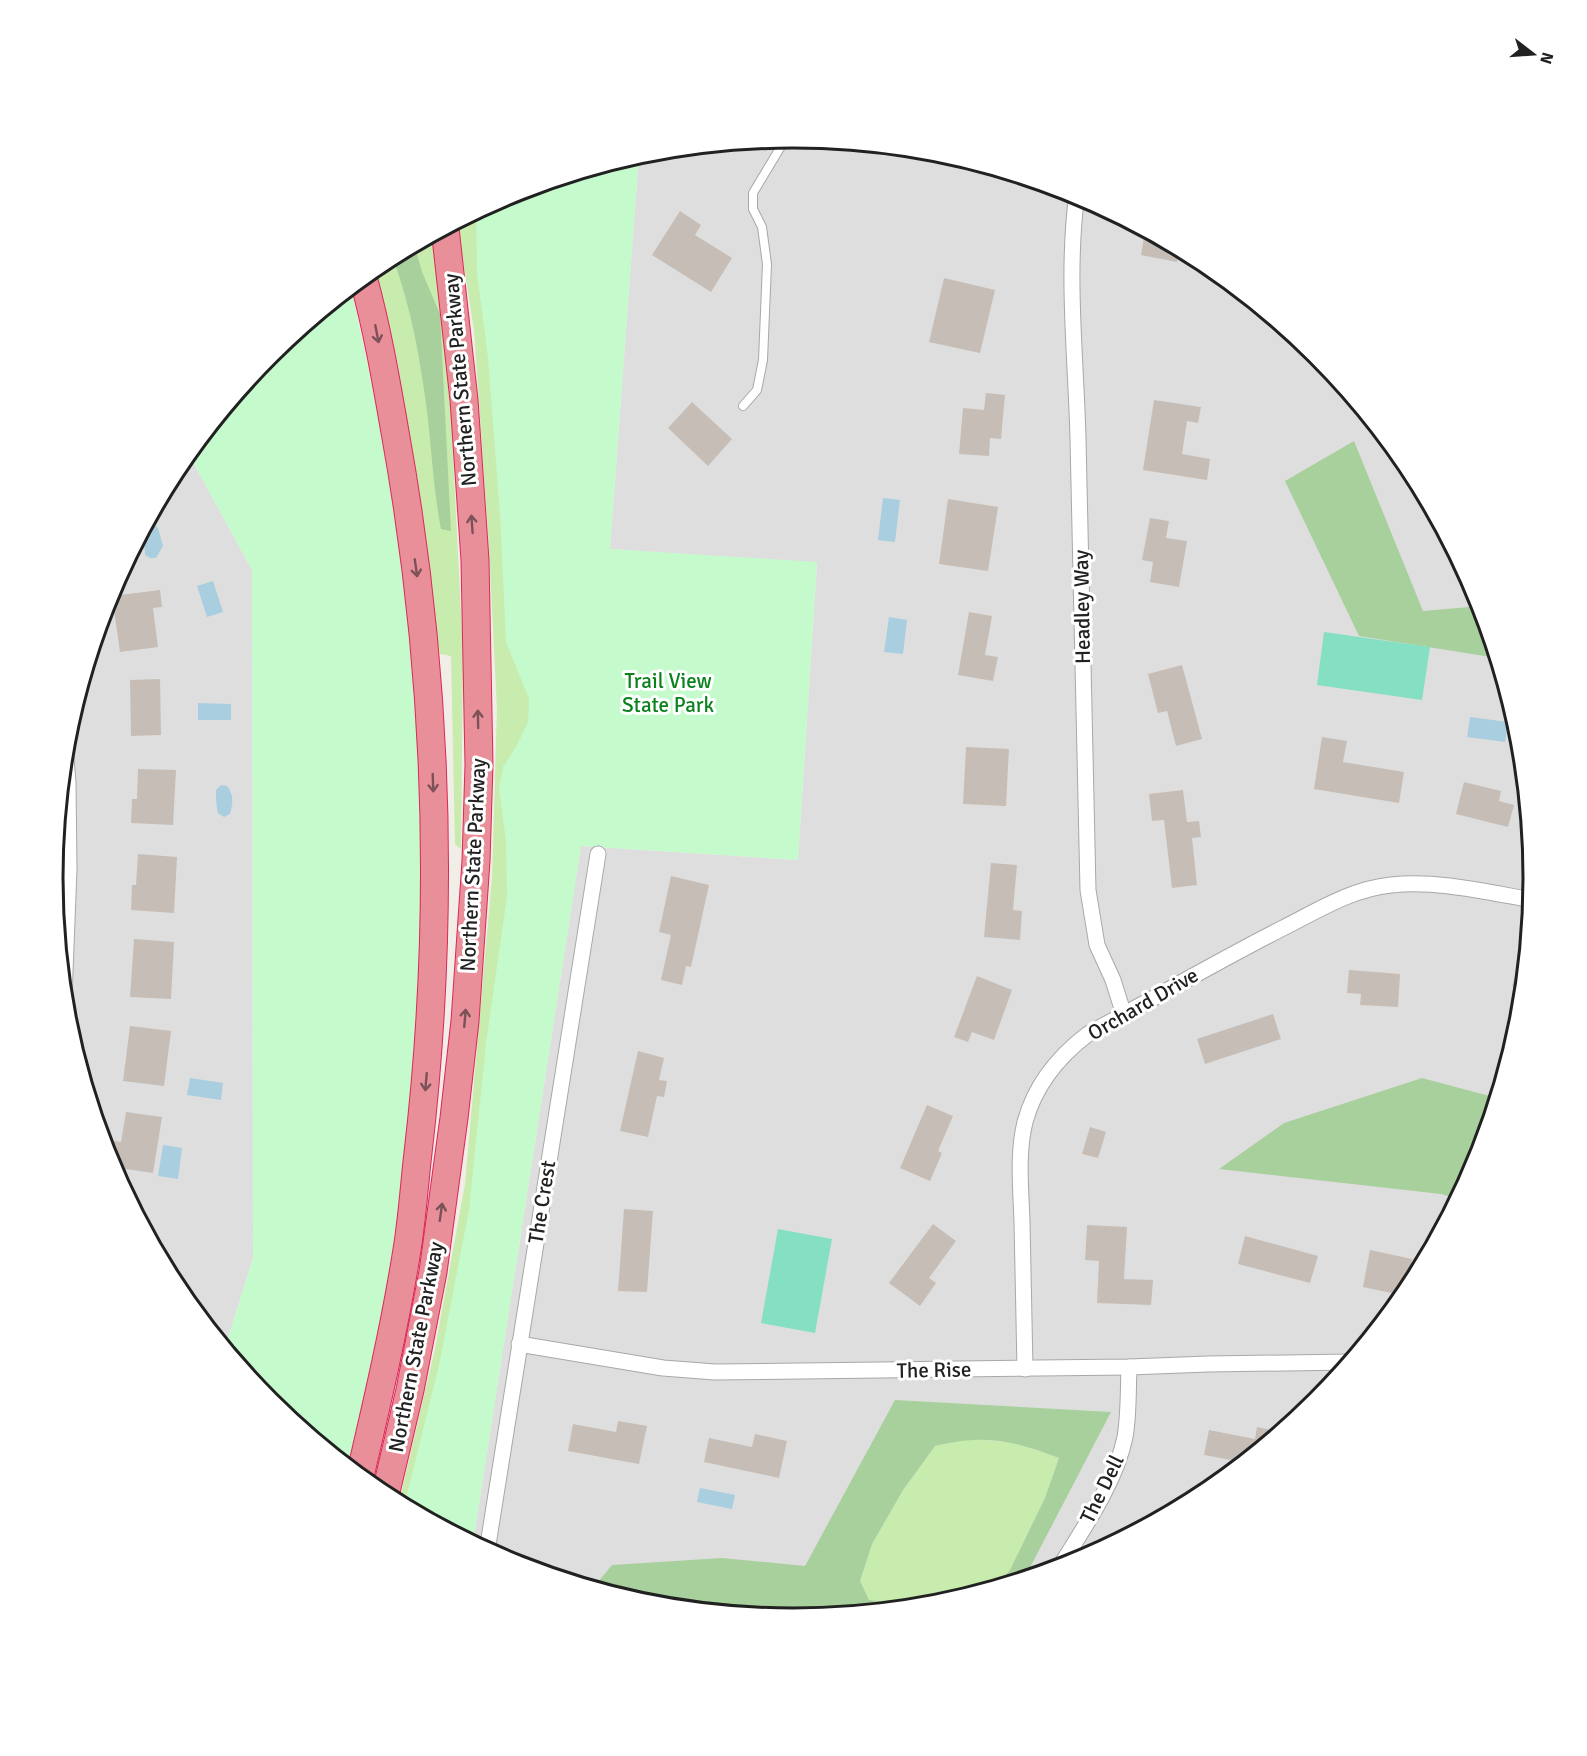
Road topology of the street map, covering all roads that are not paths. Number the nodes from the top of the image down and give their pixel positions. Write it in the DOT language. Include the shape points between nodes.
graph roads {
  1 [pos="780,148"];
  2 [pos="1075,204"];
  3 [pos="446,236"];
  4 [pos="366,287"];
  5 [pos="743,406"];
  6 [pos="64,849"];
  7 [pos="598,854"];
  8 [pos="1523,898"];
  9 [pos="66,942"];
  10 [pos="1124,1015"];
  11 [pos="519,1344"];
  12 [pos="1341,1362"];
  13 [pos="1129,1367"];
  14 [pos="1025,1369"];
  15 [pos="362,1467"];
  16 [pos="388,1485"];
  17 [pos="489,1542"];
  18 [pos="1067,1555"];
  1 -- 5 [label="lane" via="753,193 753,209 762,227 767,264 763,360 757,390"];
  2 -- 10 [label="street, Headley Way" via="1071,270 1088,890 1097,945"];
  16 -- 3 [label="highway, Northern State Parkway, one-way" via="433,1272 465,1022 476,861 479,765 475,560 464,400"];
  4 -- 15 [label="highway, Northern State Parkway, one-way" via="405,485 422,612 435,855 427,1080 407,1253"];
  6 -- 9 [label="street" via="69,881"];
  7 -- 11 [label="street, The Crest"];
  8 -- 10 [label="street, Orchard Drive" via="1423,884 1390,885 1344,896"];
  10 -- 14 [label="street, Orchard Drive" via="1088,1034 1055,1063 1036,1093 1025,1122 1020,1163"];
  11 -- 14 [label="street, The Rise" via="663,1368 715,1372"];
  11 -- 17 [label="street, The Crest"];
  12 -- 13 [label="street, The Rise"];
  13 -- 14 [label="street, The Rise"];
  13 -- 18 [label="street, The Dell" via="1125,1436 1117,1465"];
}
